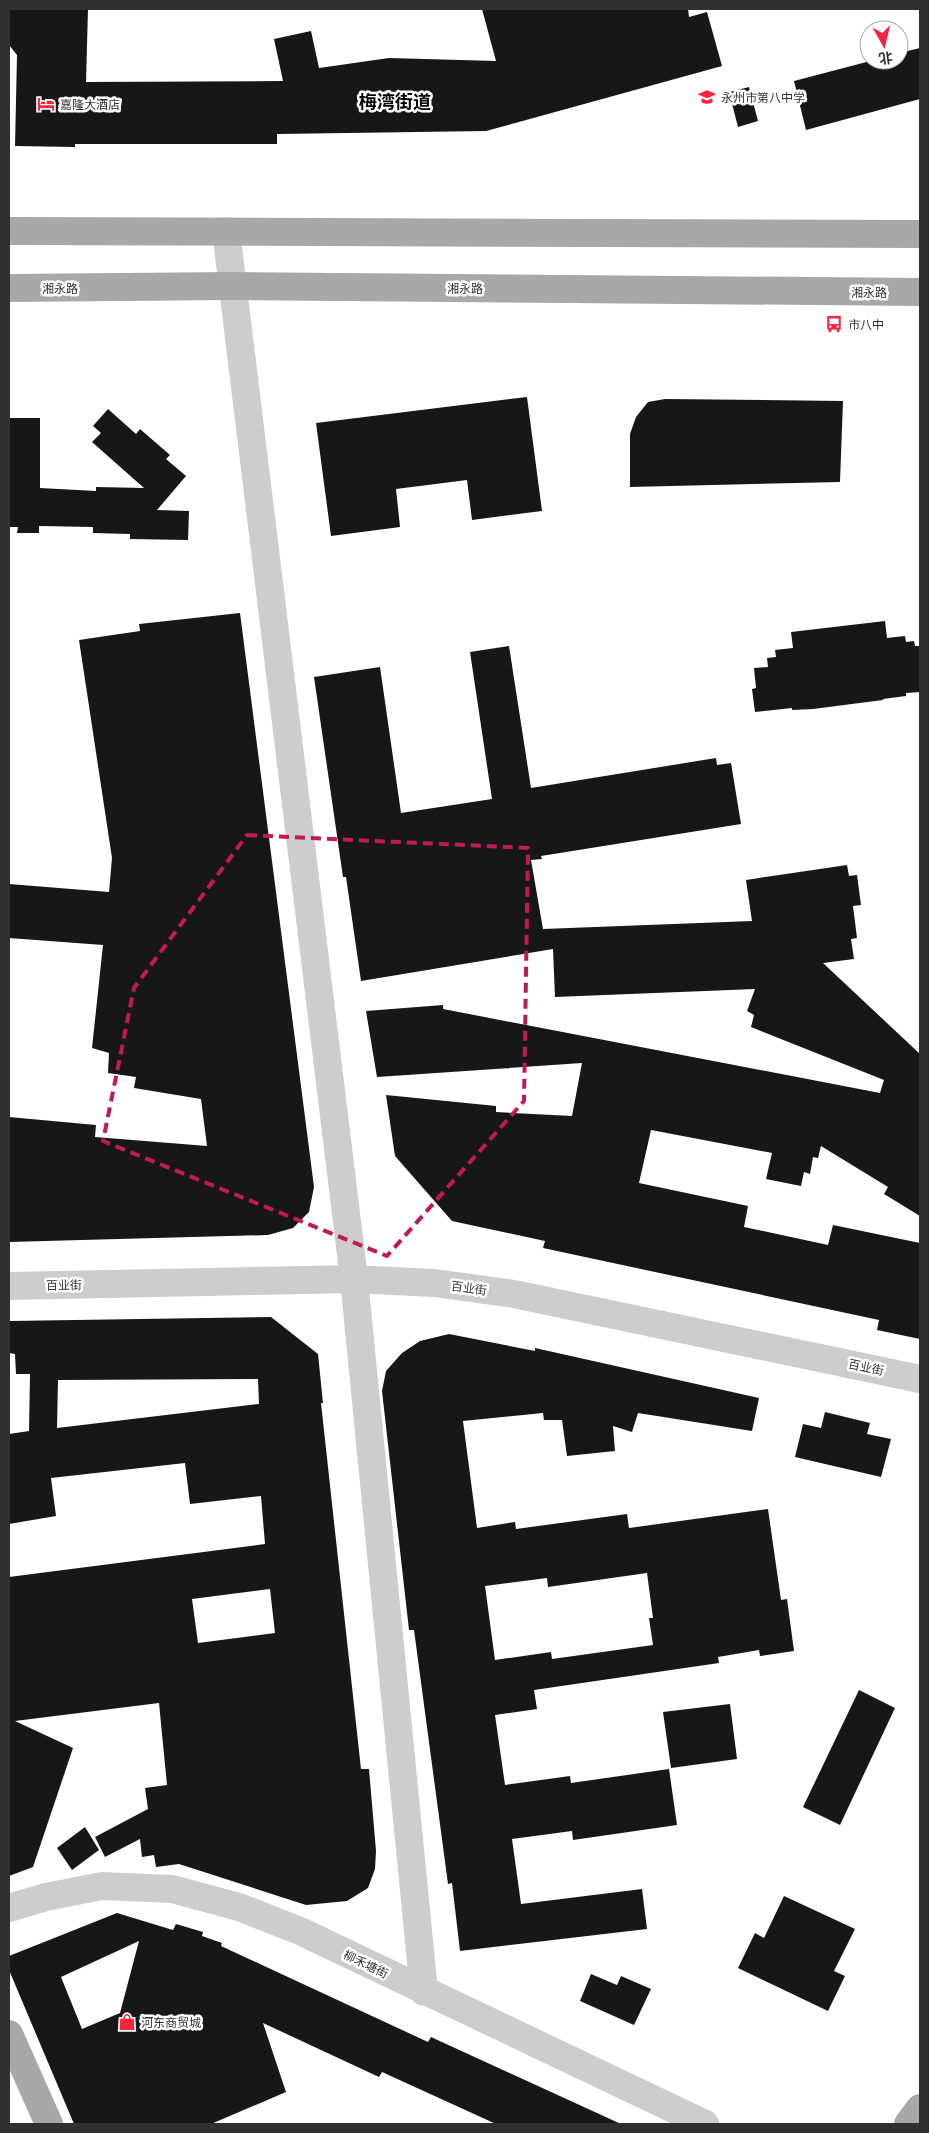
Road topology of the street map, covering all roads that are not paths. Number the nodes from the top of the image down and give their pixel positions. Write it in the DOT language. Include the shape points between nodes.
graph roads {
  1 [pos="9,230"];
  2 [pos="226,231"];
  3 [pos="920,234"];
  4 [pos="232,286"];
  5 [pos="9,288"];
  6 [pos="920,292"];
  7 [pos="354,1279"];
  8 [pos="9,1286"];
  9 [pos="920,1379"];
  10 [pos="9,1908"];
  11 [pos="424,1992"];
  12 [pos="9,2034"];
  13 [pos="920,2108"];
  14 [pos="49,2124"];
  15 [pos="705,2124"];
  16 [pos="908,2124"];
  1 -- 2 [label="main road"];
  2 -- 3 [label="main road"];
  2 -- 4 [label="street"];
  4 -- 5 [label="main road, 湘永路"];
  4 -- 6 [label="main road, 湘永路"];
  4 -- 7 [label="street"];
  7 -- 8 [label="street, 百业街"];
  7 -- 9 [label="street, 百业街" via="434,1283 514,1294"];
  7 -- 11 [label="street"];
  10 -- 11 [label="street, 柳禾塘街" via="102,1886 172,1889 240,1907"];
  11 -- 15 [label="street, 柳禾塘街"];
  12 -- 14 [label="main road"];
  13 -- 16 [label="main road"];
}
